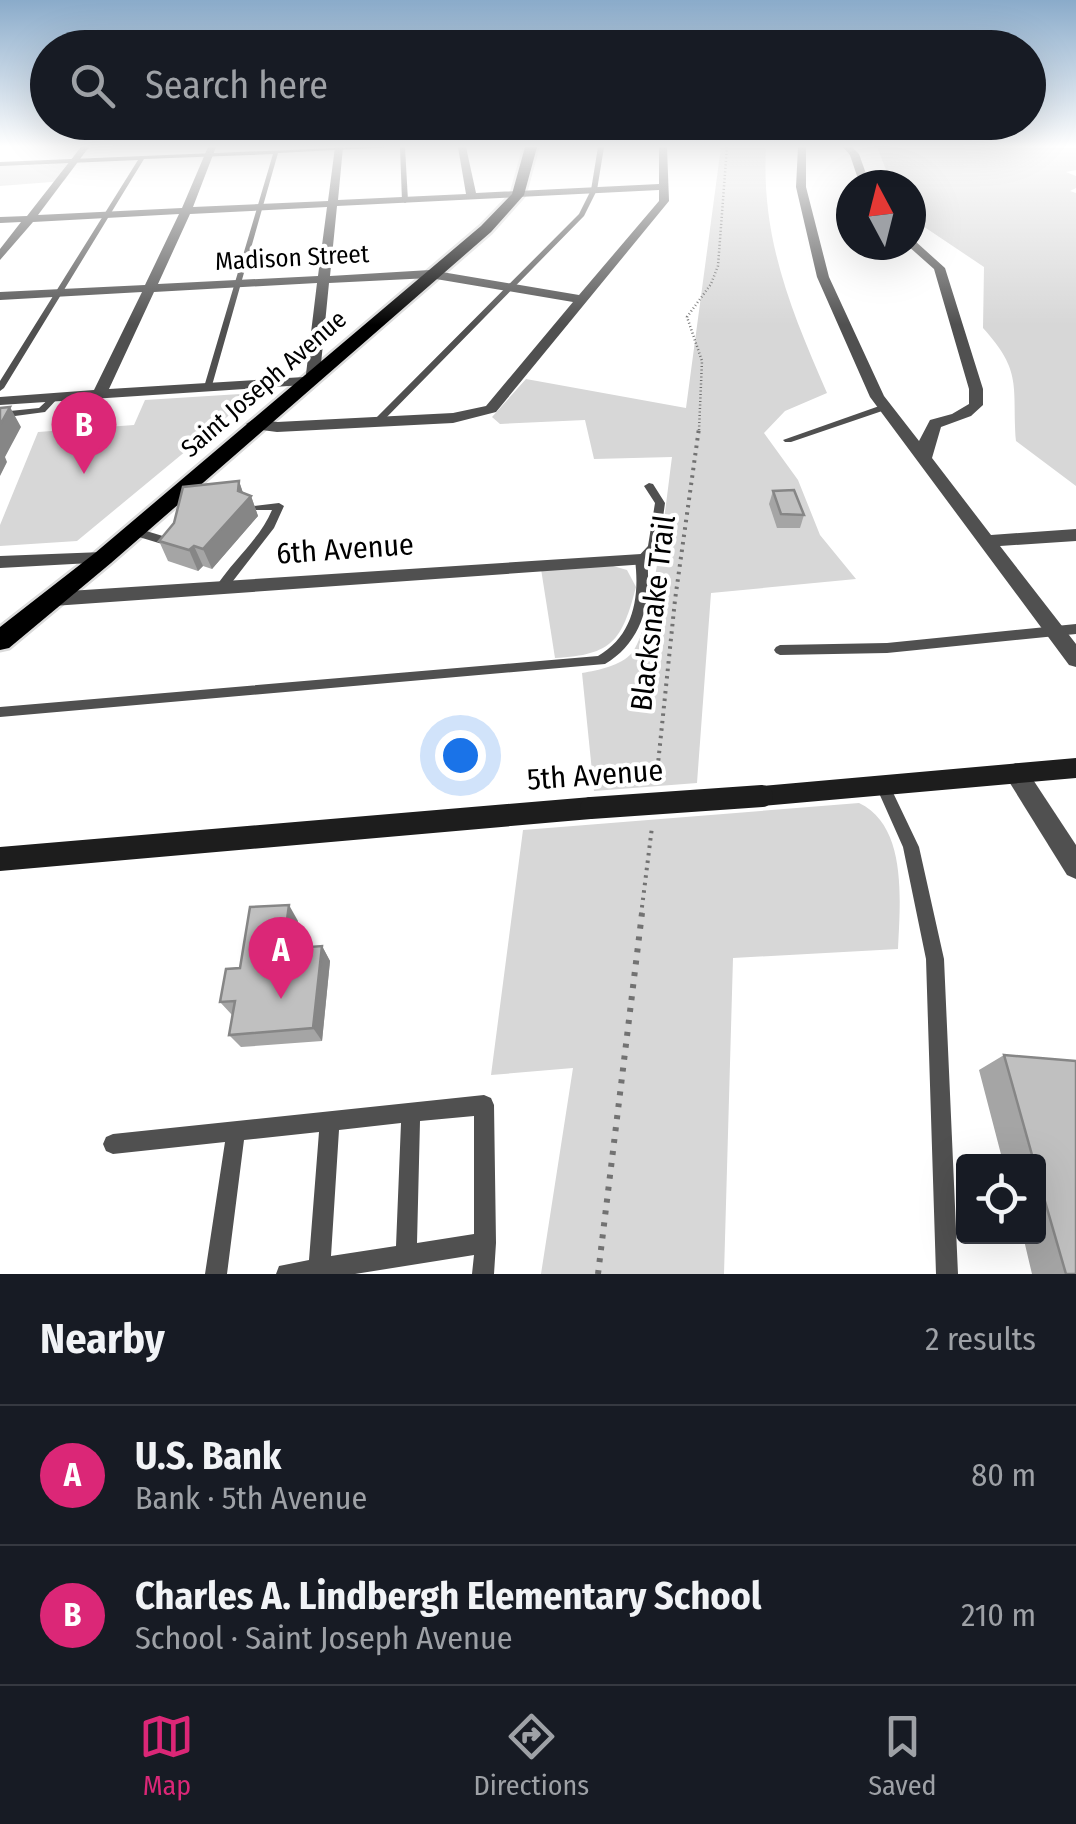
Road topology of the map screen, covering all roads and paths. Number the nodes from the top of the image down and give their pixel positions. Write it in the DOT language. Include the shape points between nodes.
graph roads {
  1 [pos="40,206"];
  2 [pos="112,206"];
  3 [pos="187,206"];
  4 [pos="287,206"];
  5 [pos="332,206"];
  6 [pos="506,206"];
  7 [pos="586,206"];
  8 [pos="660,206"];
  9 [pos="723,206"];
  10 [pos="806,206"];
  11 [pos="258,208"];
  12 [pos="186,210"];
  13 [pos="107,214"];
  14 [pos="31,218"];
  15 [pos="0,220"];
  16 [pos="926,256"];
  17 [pos="0,257"];
  18 [pos="430,274"];
  19 [pos="324,279"];
  20 [pos="237,283"];
  21 [pos="149,288"];
  22 [pos="507,288"];
  23 [pos="59,292"];
  24 [pos="0,296"];
  25 [pos="584,300"];
  26 [pos="308,378"];
  27 [pos="208,387"];
  28 [pos="0,388"];
  29 [pos="100,394"];
  30 [pos="54,397"];
  31 [pos="0,401"];
  32 [pos="885,408"];
  33 [pos="0,415"];
  34 [pos="377,422"];
  35 [pos="254,424"];
  36 [pos="788,440"];
  37 [pos="924,460"];
  38 [pos="649,486"];
  39 [pos="257,508"];
  40 [pos="133,531"];
  41 [pos="1076,536"];
  42 [pos="986,541"];
  43 [pos="172,543"];
  44 [pos="102,558"];
  45 [pos="641,560"];
  46 [pos="0,562"];
  47 [pos="222,587"];
  48 [pos="53,598"];
  49 [pos="1076,629"];
  50 [pos="1055,630"];
  51 [pos="0,641"];
  52 [pos="780,650"];
  53 [pos="1076,659"];
  54 [pos="0,712"];
  55 [pos="1076,768"];
  56 [pos="1016,772"];
  57 [pos="882,784"];
  58 [pos="655,793"];
  59 [pos="653,812"];
  60 [pos="0,858"];
  61 [pos="1076,868"];
  62 [pos="411,1112"];
  63 [pos="330,1121"];
  64 [pos="236,1130"];
  65 [pos="114,1144"];
  66 [pos="485,1243"];
  67 [pos="406,1256"];
  68 [pos="319,1269"];
  69 [pos="216,1274"];
  70 [pos="287,1274"];
  71 [pos="483,1274"];
  72 [pos="598,1274"];
  73 [pos="947,1274"];
  1 -- 14 [label="street"];
  2 -- 13 [label="lane"];
  3 -- 12 [label="street"];
  4 -- 11 [label="street"];
  5 -- 19 [label="street"];
  6 -- 18 [label="main road, Saint Joseph Avenue"];
  7 -- 22 [label="lane"];
  8 -- 25 [label="street"];
  9 -- 58 [label="path, Blacksnake Trail" via="714,278 688,318 702,361 702,410"];
  10 -- 32 [label="street" via="823,277"];
  11 -- 12 [label="street"];
  11 -- 20 [label="lane"];
  12 -- 13 [label="street"];
  12 -- 21 [label="street"];
  13 -- 14 [label="street"];
  13 -- 23 [label="lane"];
  14 -- 15 [label="street"];
  14 -- 17 [label="street"];
  16 -- 37 [label="street" via="939,268 976,405 936,421 926,434"];
  18 -- 19 [label="street, Madison Street"];
  18 -- 22 [label="street, Madison Street"];
  18 -- 26 [label="main road, Saint Joseph Avenue"];
  19 -- 20 [label="street, Madison Street"];
  19 -- 26 [label="street"];
  20 -- 21 [label="street, Madison Street"];
  20 -- 27 [label="lane"];
  21 -- 23 [label="street, Madison Street"];
  21 -- 29 [label="street"];
  22 -- 25 [label="street, Madison Street"];
  22 -- 34 [label="lane"];
  23 -- 24 [label="street, Madison Street"];
  23 -- 28 [label="lane"];
  25 -- 34 [label="street" via="486,412"];
  26 -- 27 [label="street"];
  26 -- 35 [label="main road, Saint Joseph Avenue"];
  27 -- 29 [label="street"];
  29 -- 30 [label="street"];
  30 -- 31 [label="street"];
  30 -- 33 [label="lane" via="42,410"];
  32 -- 36 [label="lane"];
  32 -- 37 [label="street"];
  34 -- 35 [label="street"];
  35 -- 40 [label="main road, Saint Joseph Avenue"];
  37 -- 42 [label="street"];
  38 -- 45 [label="lane" via="660,503 654,547"];
  39 -- 47 [label="lane" via="279,506 276,521"];
  40 -- 43 [label="lane"];
  40 -- 44 [label="main road, Saint Joseph Avenue"];
  41 -- 42 [label="street"];
  42 -- 50 [label="street"];
  44 -- 46 [label="street"];
  44 -- 48 [label="main road, Saint Joseph Avenue"];
  45 -- 47 [label="street, 6th Avenue"];
  45 -- 54 [label="lane" via="636,622 615,654 591,664"];
  47 -- 48 [label="street, 6th Avenue"];
  48 -- 51 [label="main road, Saint Joseph Avenue"];
  49 -- 50 [label="lane"];
  50 -- 52 [label="lane" via="887,648"];
  50 -- 53 [label="street"];
  55 -- 56 [label="street, 5th Avenue"];
  56 -- 57 [label="street, 5th Avenue"];
  56 -- 61 [label="street"];
  57 -- 60 [label="street, 5th Avenue, bridge"];
  57 -- 73 [label="lane" via="911,847 935,959"];
  59 -- 72 [label="path"];
  62 -- 63 [label="lane"];
  62 -- 66 [label="lane" via="484,1105"];
  62 -- 67 [label="lane"];
  63 -- 64 [label="lane"];
  63 -- 68 [label="lane"];
  64 -- 65 [label="lane"];
  64 -- 69 [label="lane"];
  66 -- 67 [label="lane"];
  66 -- 71 [label="lane"];
  67 -- 68 [label="lane"];
  68 -- 70 [label="lane"];
}
